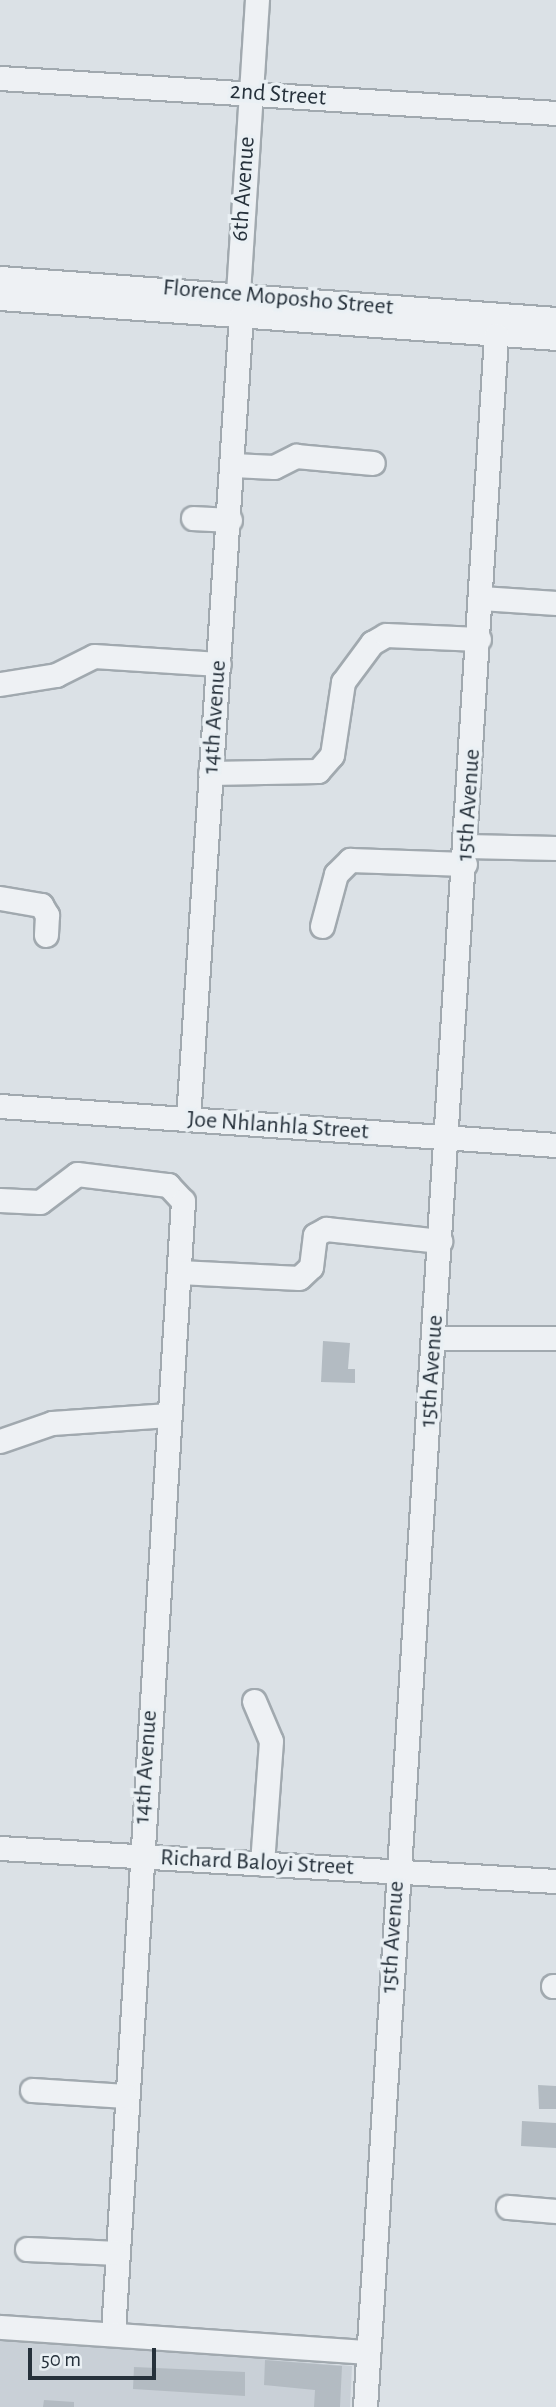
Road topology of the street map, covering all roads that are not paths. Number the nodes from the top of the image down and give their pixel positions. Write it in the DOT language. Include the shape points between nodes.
graph roads {
  1 [pos="257,0"];
  2 [pos="0,78"];
  3 [pos="250,93"];
  4 [pos="556,113"];
  5 [pos="0,278"];
  6 [pos="0,298"];
  7 [pos="239,304"];
  8 [pos="556,319"];
  9 [pos="496,335"];
  10 [pos="556,338"];
  11 [pos="373,463"];
  12 [pos="233,465"];
  13 [pos="192,518"];
  14 [pos="230,520"];
  15 [pos="481,598"];
  16 [pos="556,603"];
  17 [pos="480,639"];
  18 [pos="219,664"];
  19 [pos="0,684"];
  20 [pos="210,773"];
  21 [pos="556,848"];
  22 [pos="466,855"];
  23 [pos="0,898"];
  24 [pos="321,926"];
  25 [pos="46,935"];
  26 [pos="0,1106"];
  27 [pos="188,1119"];
  28 [pos="443,1138"];
  29 [pos="556,1145"];
  30 [pos="0,1200"];
  31 [pos="440,1241"];
  32 [pos="179,1272"];
  33 [pos="435,1338"];
  34 [pos="556,1338"];
  35 [pos="169,1415"];
  36 [pos="0,1441"];
  37 [pos="254,1701"];
  38 [pos="0,1848"];
  39 [pos="141,1857"];
  40 [pos="262,1864"];
  41 [pos="398,1869"];
  42 [pos="556,1881"];
  43 [pos="32,2090"];
  44 [pos="126,2096"];
  45 [pos="508,2207"];
  46 [pos="556,2211"];
  47 [pos="27,2249"];
  48 [pos="118,2253"];
  49 [pos="0,2328"];
  50 [pos="113,2334"];
  51 [pos="368,2352"];
  52 [pos="365,2407"];
  1 -- 3 [label="street, 6th Avenue"];
  2 -- 3 [label="street, 2nd Street"];
  3 -- 4 [label="street, 2nd Street"];
  3 -- 7 [label="street, 6th Avenue"];
  5 -- 7 [label="street, Florence Moposho Street"];
  6 -- 7 [label="street, Florence Moposho Street"];
  7 -- 8 [label="street, Florence Moposho Street"];
  7 -- 9 [label="street, Florence Moposho Street"];
  7 -- 12 [label="street, 14th Avenue"];
  9 -- 10 [label="street, Florence Moposho Street"];
  9 -- 15 [label="street, 15th Avenue"];
  11 -- 12 [label="street" via="296,456 274,467"];
  12 -- 14 [label="street, 14th Avenue"];
  13 -- 14 [label="street"];
  14 -- 18 [label="street, 14th Avenue"];
  15 -- 16 [label="street"];
  15 -- 17 [label="street, 15th Avenue"];
  17 -- 20 [label="street" via="386,635 372,643 341,687 333,748 318,771"];
  17 -- 22 [label="street, 15th Avenue"];
  18 -- 19 [label="street" via="94,656 56,675"];
  18 -- 20 [label="street, 14th Avenue"];
  20 -- 27 [label="street, 14th Avenue"];
  21 -- 22 [label="street"];
  22 -- 24 [label="street" via="350,860 336,874"];
  22 -- 28 [label="street, 15th Avenue"];
  23 -- 25 [label="street" via="41,905 47,915"];
  26 -- 27 [label="street, Joe Nhlanhla Street"];
  27 -- 28 [label="street, Joe Nhlanhla Street"];
  28 -- 29 [label="street, Joe Nhlanhla Street"];
  28 -- 31 [label="street, 15th Avenue"];
  30 -- 32 [label="street, 14th Avenue" via="40,1202 66,1180 81,1174 168,1185 183,1201"];
  31 -- 32 [label="street" via="326,1229 315,1235 311,1267 299,1278"];
  31 -- 33 [label="street, 15th Avenue"];
  32 -- 35 [label="street, 14th Avenue"];
  33 -- 34 [label="street"];
  33 -- 41 [label="street, 15th Avenue"];
  35 -- 36 [label="street" via="52,1423"];
  35 -- 39 [label="street, 14th Avenue"];
  37 -- 40 [label="street" via="271,1741"];
  38 -- 39 [label="street, Richard Baloyi Street"];
  39 -- 40 [label="street, Richard Baloyi Street"];
  39 -- 44 [label="street, 14th Avenue"];
  40 -- 41 [label="street, Richard Baloyi Street"];
  41 -- 42 [label="street, Richard Baloyi Street"];
  41 -- 51 [label="street, 15th Avenue"];
  43 -- 44 [label="street"];
  44 -- 48 [label="street, 14th Avenue"];
  45 -- 46 [label="street"];
  47 -- 48 [label="street"];
  48 -- 50 [label="street, 14th Avenue"];
  49 -- 50 [label="street"];
  50 -- 51 [label="street"];
  51 -- 52 [label="street, 15th Avenue"];
}
